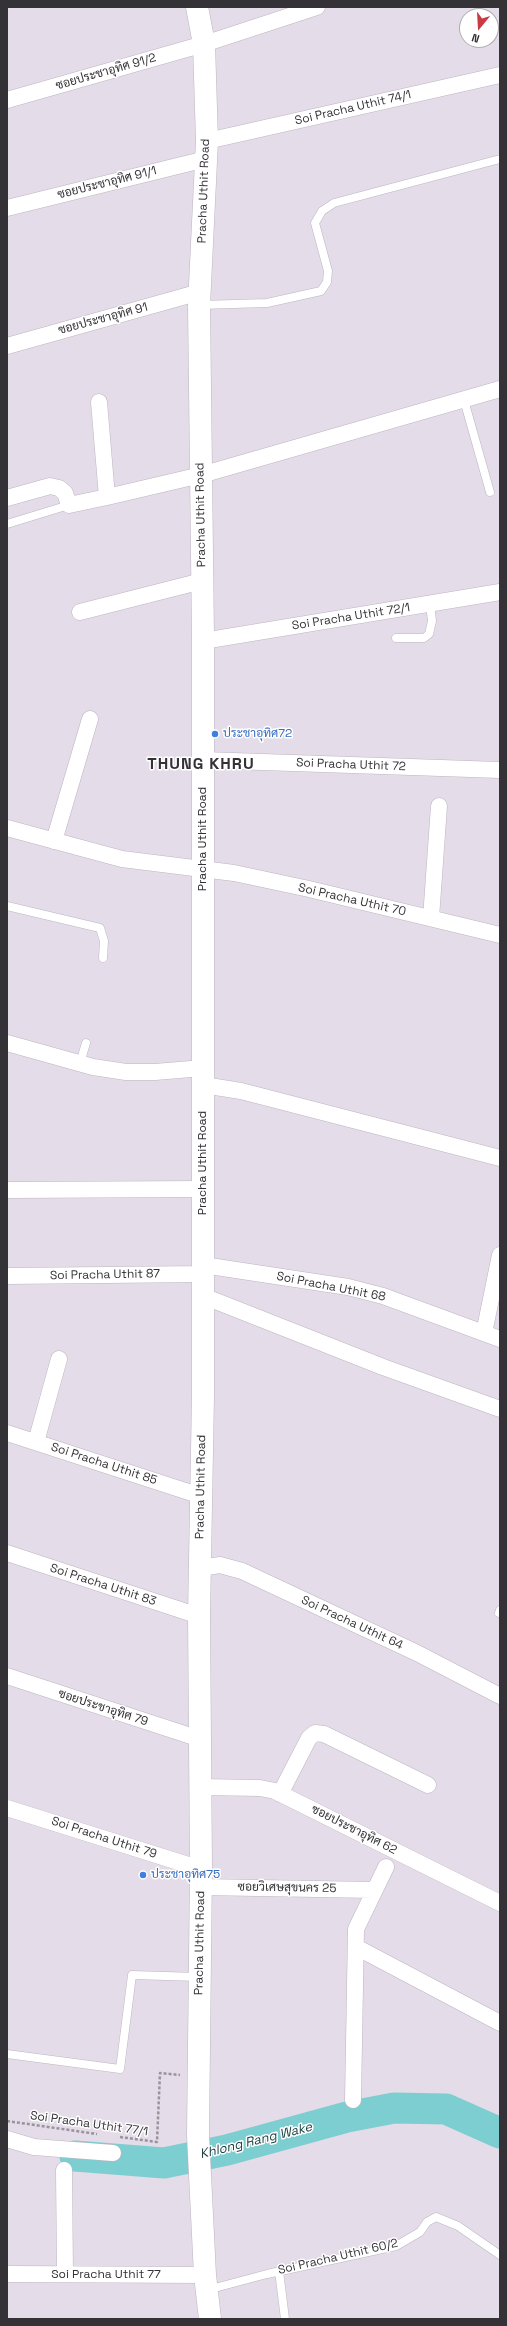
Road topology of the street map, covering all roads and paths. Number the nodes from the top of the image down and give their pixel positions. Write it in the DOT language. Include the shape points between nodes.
graph roads {
  1 [pos="197,7"];
  2 [pos="317,7"];
  3 [pos="204,44"];
  4 [pos="500,76"];
  5 [pos="7,100"];
  6 [pos="206,150"];
  7 [pos="500,159"];
  8 [pos="7,208"];
  9 [pos="199,299"];
  10 [pos="7,346"];
  11 [pos="500,389"];
  12 [pos="464,400"];
  13 [pos="99,402"];
  14 [pos="201,475"];
  15 [pos="490,492"];
  16 [pos="107,497"];
  17 [pos="7,498"];
  18 [pos="69,505"];
  19 [pos="7,524"];
  20 [pos="202,581"];
  21 [pos="500,592"];
  22 [pos="430,604"];
  23 [pos="80,612"];
  24 [pos="396,638"];
  25 [pos="203,641"];
  26 [pos="90,719"];
  27 [pos="203,760"];
  28 [pos="500,770"];
  29 [pos="439,806"];
  30 [pos="7,828"];
  31 [pos="54,841"];
  32 [pos="203,869"];
  33 [pos="7,906"];
  34 [pos="432,918"];
  35 [pos="500,935"];
  36 [pos="103,958"];
  37 [pos="7,1043"];
  38 [pos="86,1043"];
  39 [pos="80,1063"];
  40 [pos="203,1077"];
  41 [pos="500,1158"];
  42 [pos="203,1189"];
  43 [pos="7,1190"];
  44 [pos="500,1255"];
  45 [pos="203,1269"];
  46 [pos="7,1276"];
  47 [pos="203,1296"];
  48 [pos="484,1333"];
  49 [pos="500,1339"];
  50 [pos="59,1359"];
  51 [pos="500,1409"];
  52 [pos="7,1432"];
  53 [pos="36,1442"];
  54 [pos="201,1496"];
  55 [pos="7,1554"];
  56 [pos="200,1568"];
  57 [pos="199,1616"];
  58 [pos="7,1676"];
  59 [pos="500,1696"];
  60 [pos="200,1739"];
  61 [pos="428,1785"];
  62 [pos="200,1787"];
  63 [pos="280,1794"];
  64 [pos="7,1808"];
  65 [pos="386,1867"];
  66 [pos="201,1878"];
  67 [pos="374,1890"];
  68 [pos="500,1903"];
  69 [pos="356,1947"];
  70 [pos="200,1977"];
  71 [pos="500,2023"];
  72 [pos="7,2054"];
  73 [pos="199,2077"];
  74 [pos="353,2100"];
  75 [pos="7,2121"];
  76 [pos="102,2134"];
  77 [pos="117,2137"];
  78 [pos="7,2139"];
  79 [pos="112,2153"];
  80 [pos="64,2170"];
  81 [pos="500,2255"];
  82 [pos="278,2271"];
  83 [pos="7,2274"];
  84 [pos="65,2274"];
  85 [pos="206,2283"];
  86 [pos="210,2319"];
  87 [pos="285,2319"];
  1 -- 3 [label="main road, Pracha Uthit Road"];
  2 -- 3 [label="street, ซอยประชาอุทิศ 91/2"];
  3 -- 5 [label="street, ซอยประชาอุทิศ 91/2"];
  3 -- 6 [label="main road, Pracha Uthit Road"];
  4 -- 6 [label="street, Soi Pracha Uthit 74/1"];
  6 -- 8 [label="street, ซอยประชาอุทิศ 91/1"];
  6 -- 9 [label="main road, Pracha Uthit Road"];
  7 -- 9 [label="lane" via="334,203 322,211 315,223 328,271 327,282 320,291 267,303"];
  9 -- 10 [label="street, ซอยประชาอุทิศ 91"];
  9 -- 14 [label="main road, Pracha Uthit Road"];
  11 -- 12 [label="street"];
  12 -- 14 [label="street"];
  12 -- 15 [label="lane"];
  13 -- 16 [label="street"];
  14 -- 16 [label="street"];
  14 -- 20 [label="main road, Pracha Uthit Road"];
  16 -- 18 [label="street"];
  17 -- 18 [label="street" via="50,486 65,493"];
  18 -- 19 [label="lane"];
  20 -- 23 [label="street"];
  20 -- 25 [label="main road, Pracha Uthit Road"];
  21 -- 22 [label="street, Soi Pracha Uthit 72/1"];
  22 -- 24 [label="lane" via="429,634 424,638"];
  22 -- 25 [label="street, Soi Pracha Uthit 72/1"];
  25 -- 27 [label="main road, Pracha Uthit Road"];
  26 -- 31 [label="street"];
  27 -- 28 [label="street, Soi Pracha Uthit 72"];
  27 -- 32 [label="main road, Pracha Uthit Road"];
  29 -- 34 [label="street"];
  30 -- 31 [label="street, Soi Pracha Uthit 70"];
  31 -- 32 [label="street, Soi Pracha Uthit 70" via="122,859"];
  32 -- 34 [label="street, Soi Pracha Uthit 70" via="309,889"];
  32 -- 40 [label="main road, Pracha Uthit Road"];
  33 -- 36 [label="lane" via="100,928 104,941"];
  34 -- 35 [label="street, Soi Pracha Uthit 70"];
  37 -- 39 [label="street"];
  38 -- 39 [label="lane"];
  39 -- 40 [label="street" via="126,1072"];
  40 -- 41 [label="street" via="241,1091"];
  40 -- 42 [label="main road, Pracha Uthit Road"];
  42 -- 43 [label="street"];
  42 -- 45 [label="main road, Pracha Uthit Road"];
  44 -- 48 [label="street"];
  45 -- 46 [label="street, Soi Pracha Uthit 87"];
  45 -- 47 [label="main road, Pracha Uthit Road"];
  45 -- 48 [label="street, Soi Pracha Uthit 68" via="340,1286 383,1296"];
  47 -- 51 [label="street" via="383,1367"];
  47 -- 54 [label="main road, Pracha Uthit Road"];
  48 -- 49 [label="street, Soi Pracha Uthit 68"];
  50 -- 53 [label="street"];
  52 -- 53 [label="street, Soi Pracha Uthit 85"];
  53 -- 54 [label="street, Soi Pracha Uthit 85"];
  54 -- 56 [label="main road, Pracha Uthit Road"];
  55 -- 57 [label="street, Soi Pracha Uthit 83"];
  56 -- 57 [label="main road, Pracha Uthit Road"];
  56 -- 59 [label="street, Soi Pracha Uthit 64" via="220,1565 242,1571 417,1653"];
  57 -- 60 [label="main road, Pracha Uthit Road"];
  58 -- 60 [label="street, ซอยประชาอุทิศ 79"];
  60 -- 62 [label="main road, Pracha Uthit Road"];
  61 -- 63 [label="street" via="324,1734 315,1733 309,1738"];
  62 -- 63 [label="street, ซอยประชาอุทิศ 62" via="260,1788"];
  62 -- 66 [label="main road, Pracha Uthit Road"];
  63 -- 68 [label="street, ซอยประชาอุทิศ 62"];
  64 -- 66 [label="street, Soi Pracha Uthit 79"];
  65 -- 67 [label="street"];
  66 -- 67 [label="street, ซอยวิเศษสุขนคร 25"];
  66 -- 70 [label="main road, Pracha Uthit Road"];
  67 -- 69 [label="street" via="356,1929"];
  69 -- 71 [label="street"];
  69 -- 74 [label="street"];
  70 -- 72 [label="lane" via="132,1975 120,2069"];
  70 -- 73 [label="main road, Pracha Uthit Road"];
  73 -- 77 [label="path, Soi Pracha Uthit 77/1" via="160,2073 157,2142"];
  73 -- 85 [label="main road, Pracha Uthit Road" via="198,2136"];
  75 -- 76 [label="path, Soi Pracha Uthit 77/1"];
  78 -- 79 [label="street" via="34,2147"];
  80 -- 84 [label="street"];
  81 -- 82 [label="lane, Soi Pracha Uthit 60/2" via="458,2226 436,2217 427,2222 420,2232 396,2246"];
  82 -- 85 [label="lane, Soi Pracha Uthit 60/2"];
  82 -- 87 [label="lane"];
  83 -- 84 [label="street, Soi Pracha Uthit 77"];
  84 -- 85 [label="street, Soi Pracha Uthit 77"];
  85 -- 86 [label="main road, Pracha Uthit Road"];
}
